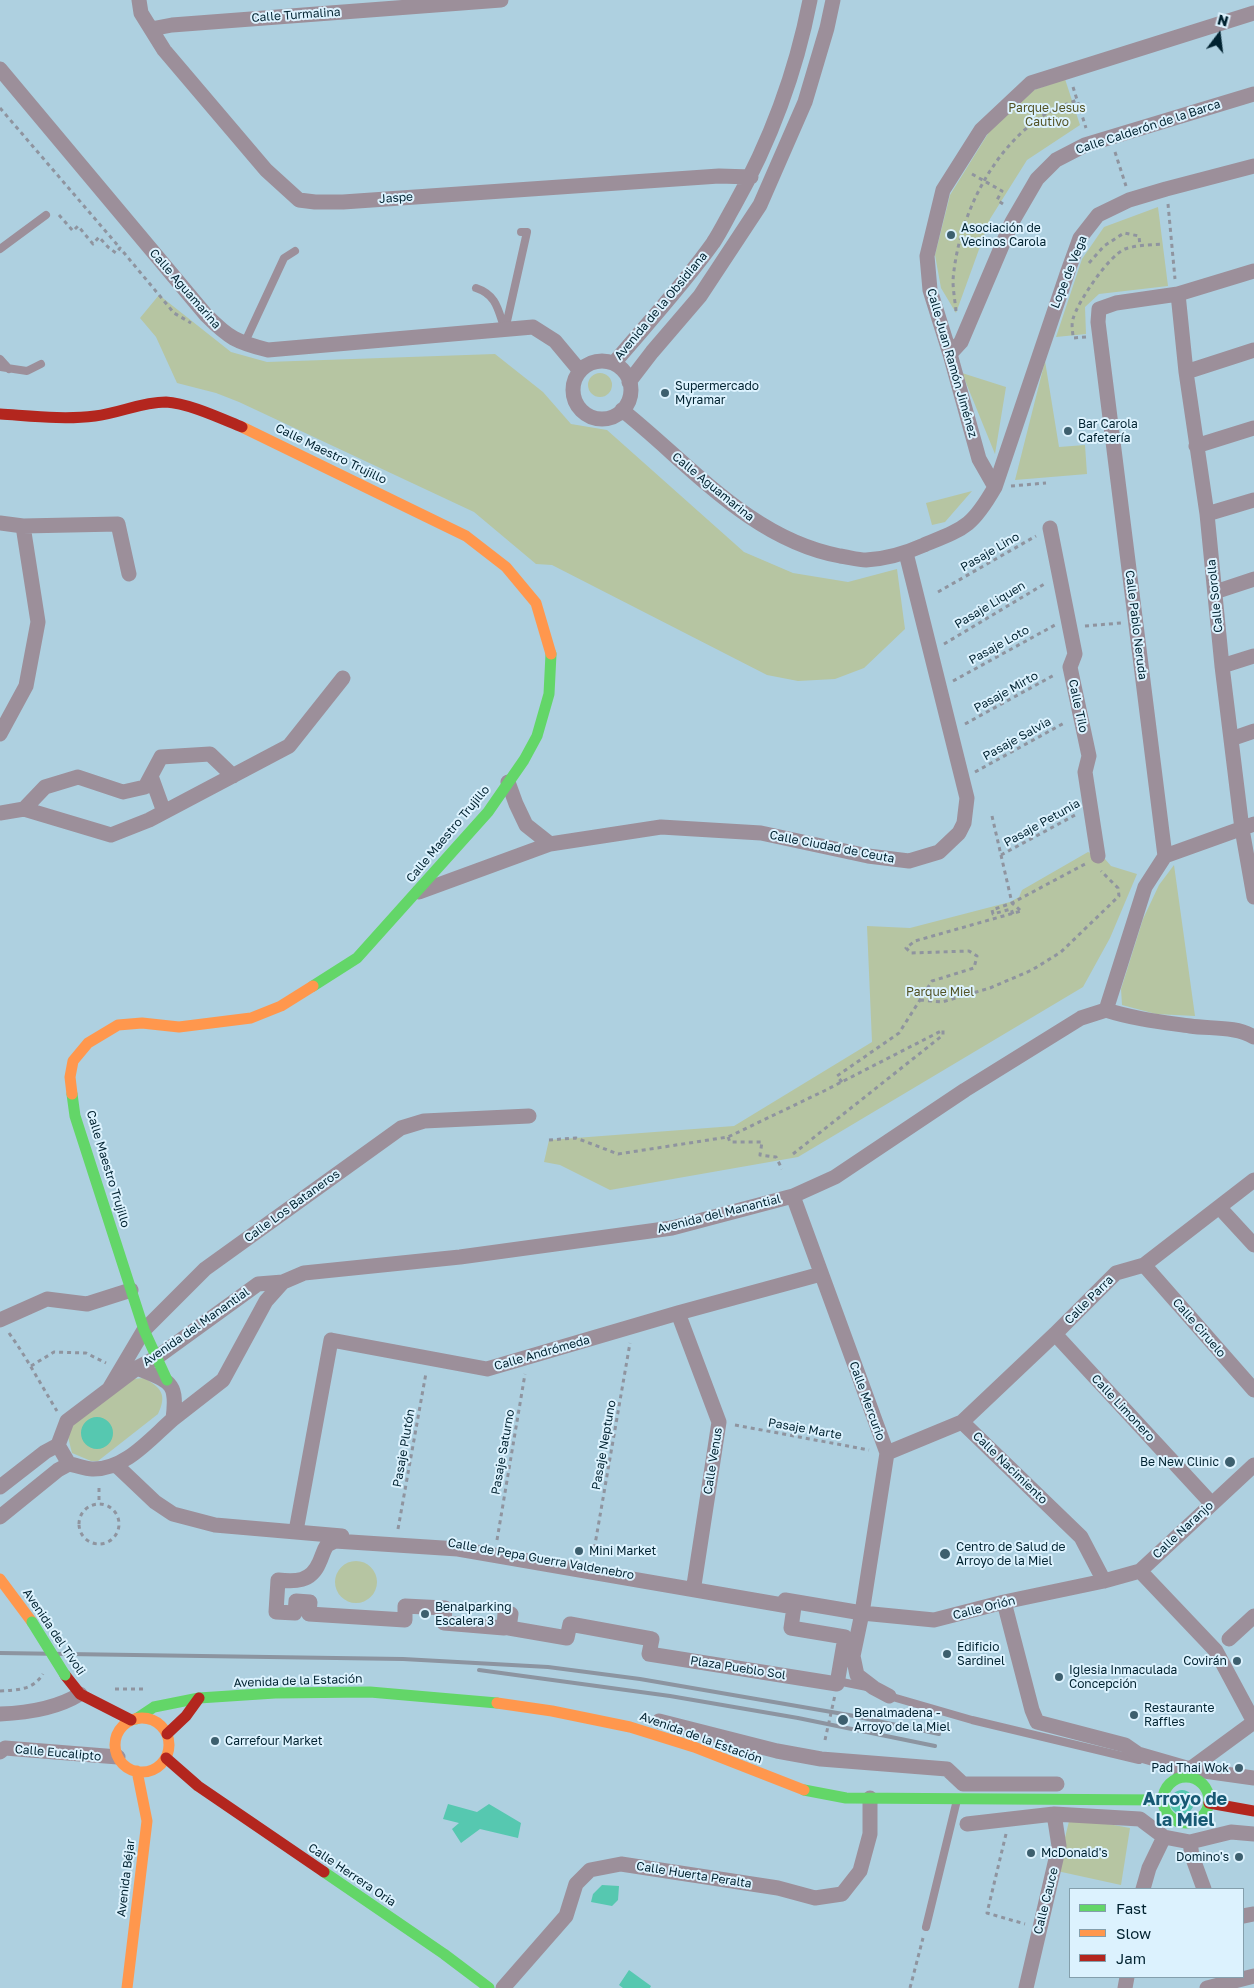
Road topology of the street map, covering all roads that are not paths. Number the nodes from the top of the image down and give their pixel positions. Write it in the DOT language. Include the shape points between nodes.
graph roads {
  1 [pos="139,0"];
  2 [pos="501,0"];
  3 [pos="810,0"];
  4 [pos="833,0"];
  5 [pos="1254,13"];
  6 [pos="151,29"];
  7 [pos="0,69"];
  8 [pos="1254,94"];
  9 [pos="1254,166"];
  10 [pos="751,176"];
  11 [pos="46,215"];
  12 [pos="521,232"];
  13 [pos="0,249"];
  14 [pos="295,251"];
  15 [pos="1254,271"];
  16 [pos="476,288"];
  17 [pos="1177,290"];
  18 [pos="505,330"];
  19 [pos="244,344"];
  20 [pos="1254,350"];
  21 [pos="950,354"];
  22 [pos="0,359"];
  23 [pos="614,363"];
  24 [pos="41,364"];
  25 [pos="0,367"];
  26 [pos="9,369"];
  27 [pos="580,371"];
  28 [pos="1186,372"];
  29 [pos="629,382"];
  30 [pos="622,410"];
  31 [pos="0,414"];
  32 [pos="1254,428"];
  33 [pos="1196,446"];
  34 [pos="995,487"];
  35 [pos="1254,500"];
  36 [pos="1207,514"];
  37 [pos="0,523"];
  38 [pos="24,526"];
  39 [pos="1050,528"];
  40 [pos="906,553"];
  41 [pos="129,574"];
  42 [pos="1254,579"];
  43 [pos="1215,592"];
  44 [pos="1254,656"];
  45 [pos="1222,666"];
  46 [pos="343,678"];
  47 [pos="1254,731"];
  48 [pos="0,734"];
  49 [pos="1231,739"];
  50 [pos="151,776"];
  51 [pos="233,776"];
  52 [pos="508,782"];
  53 [pos="24,809"];
  54 [pos="164,812"];
  55 [pos="0,813"];
  56 [pos="1248,826"];
  57 [pos="550,844"];
  58 [pos="1098,856"];
  59 [pos="1165,856"];
  60 [pos="1253,878"];
  61 [pos="418,892"];
  62 [pos="1254,897"];
  63 [pos="1106,1010"];
  64 [pos="1254,1037"];
  65 [pos="529,1116"];
  66 [pos="1254,1180"];
  67 [pos="793,1196"];
  68 [pos="1219,1207"];
  69 [pos="1254,1245"];
  70 [pos="1144,1265"];
  71 [pos="820,1274"];
  72 [pos="283,1282"];
  73 [pos="131,1290"];
  74 [pos="678,1313"];
  75 [pos="3,1324"];
  76 [pos="144,1330"];
  77 [pos="1055,1334"];
  78 [pos="156,1358"];
  79 [pos="137,1368"];
  80 [pos="166,1380"];
  81 [pos="108,1389"];
  82 [pos="1254,1390"];
  83 [pos="173,1419"];
  84 [pos="962,1422"];
  85 [pos="58,1445"];
  86 [pos="887,1453"];
  87 [pos="69,1464"];
  88 [pos="116,1465"];
  89 [pos="1253,1468"];
  90 [pos="0,1487"];
  91 [pos="1212,1504"];
  92 [pos="0,1517"];
  93 [pos="296,1531"];
  94 [pos="335,1541"];
  95 [pos="1140,1570"];
  96 [pos="0,1579"];
  97 [pos="1104,1582"];
  98 [pos="694,1585"];
  99 [pos="1004,1602"];
  100 [pos="862,1613"];
  101 [pos="1254,1616"];
  102 [pos="1229,1639"];
  103 [pos="779,1669"];
  104 [pos="874,1688"];
  105 [pos="83,1696"];
  106 [pos="890,1696"];
  107 [pos="199,1698"];
  108 [pos="0,1714"];
  109 [pos="98,1716"];
  110 [pos="133,1719"];
  111 [pos="659,1721"];
  112 [pos="1254,1722"];
  113 [pos="167,1734"];
  114 [pos="0,1752"];
  115 [pos="118,1758"];
  116 [pos="166,1758"];
  117 [pos="155,1768"];
  118 [pos="137,1771"];
  119 [pos="1186,1774"];
  120 [pos="1254,1778"];
  121 [pos="1056,1784"];
  122 [pos="198,1786"];
  123 [pos="870,1798"];
  124 [pos="958,1799"];
  125 [pos="1163,1800"];
  126 [pos="1209,1803"];
  127 [pos="1254,1811"];
  128 [pos="1054,1814"];
  129 [pos="967,1824"];
  130 [pos="1254,1834"];
  131 [pos="1164,1837"];
  132 [pos="1190,1842"];
  133 [pos="1143,1888"];
  134 [pos="1204,1888"];
  135 [pos="926,1927"];
  136 [pos="1235,1979"];
  137 [pos="127,1988"];
  138 [pos="489,1988"];
  139 [pos="503,1988"];
  140 [pos="1026,1988"];
  141 [pos="1206,1988"];
  1 -- 6 [label="street, Jaspe" via="141,13"];
  2 -- 6 [label="street, Calle Turmalina"];
  3 -- 10 [label="street, Avenida de la Obsidiana" via="782,102"];
  4 -- 29 [label="street, Avenida de la Obsidiana" via="805,102 760,204 700,296"];
  5 -- 21 [label="street, Calle Juan Ramón Jiménez" via="1031,83 981,130 943,190 927,256 930,290"];
  6 -- 10 [label="street, Jaspe" via="164,50 266,170 299,200 343,202"];
  7 -- 19 [label="street, Calle Aguamarina" via="206,315 226,335"];
  8 -- 21 [label="street, Calle Calderón de la Barca" via="1085,145 1056,160 1037,179 1012,222 961,342"];
  9 -- 34 [label="street, Lope de Vega" via="1129,200 1098,215 1080,238"];
  10 -- 23 [label="street, Avenida de la Obsidiana" via="714,241 667,303"];
  11 -- 13 [label="lane"];
  12 -- 18 [label="lane" via="528,232"];
  14 -- 19 [label="lane" via="284,258"];
  15 -- 17 [label="street"];
  16 -- 18 [label="lane" via="493,298"];
  17 -- 28 [label="street, Calle Sorolla"];
  17 -- 59 [label="street, Calle Pablo Neruda" via="1099,309"];
  18 -- 19 [label="street, Calle Aguamarina" via="268,350"];
  18 -- 27 [label="street, Calle Aguamarina" via="533,327 555,341"];
  20 -- 28 [label="street"];
  21 -- 34 [label="street, Calle Juan Ramón Jiménez" via="978,459"];
  22 -- 26 [label="lane"];
  23 -- 27 [label="street" via="599,361"];
  23 -- 29 [label="street"];
  24 -- 26 [label="lane" via="27,371"];
  25 -- 26 [label="lane"];
  27 -- 30 [label="street" via="574,380 573,390 582,410 590,416 604,418"];
  28 -- 33 [label="street, Calle Sorolla"];
  29 -- 30 [label="street" via="631,392"];
  30 -- 40 [label="street, Calle Aguamarina" via="702,481 755,522 815,551 865,560"];
  31 -- 52 [label="street, Calle Maestro Trujillo" via="96,416 140,404 168,402 195,408 264,437 466,536 506,567 536,603 551,651 549,694 537,736"];
  32 -- 33 [label="street"];
  33 -- 36 [label="street, Calle Sorolla"];
  34 -- 40 [label="street, Calle Aguamarina" via="974,520 962,529"];
  35 -- 36 [label="street"];
  36 -- 43 [label="street, Calle Sorolla"];
  37 -- 38 [label="street"];
  38 -- 41 [label="street" via="118,524"];
  38 -- 48 [label="street" via="38,622 26,686"];
  39 -- 58 [label="street, Calle Tilo" via="1075,654 1070,666 1089,756 1085,772"];
  40 -- 57 [label="street, Calle Ciudad de Ceuta" via="967,798 964,824 939,852 909,861 868,856 761,833 661,827"];
  42 -- 43 [label="street"];
  43 -- 45 [label="street, Calle Sorolla"];
  44 -- 45 [label="street"];
  45 -- 49 [label="street, Calle Sorolla"];
  46 -- 51 [label="street" via="289,746"];
  47 -- 49 [label="street"];
  49 -- 56 [label="street, Calle Sorolla"];
  50 -- 51 [label="street" via="161,757 210,754"];
  50 -- 53 [label="street" via="146,786 123,792 78,777 45,787"];
  50 -- 54 [label="street"];
  51 -- 54 [label="street"];
  52 -- 57 [label="street" via="526,825"];
  52 -- 61 [label="street, Calle Maestro Trujillo" via="488,812"];
  53 -- 54 [label="street" via="111,835"];
  53 -- 55 [label="street"];
  56 -- 59 [label="street"];
  56 -- 60 [label="street, Calle Sorolla"];
  57 -- 61 [label="street, Calle Ciudad de Ceuta"];
  59 -- 63 [label="street" via="1145,887"];
  60 -- 62 [label="street, Calle Sorolla"];
  61 -- 73 [label="street, Calle Maestro Trujillo" via="357,958 281,1006 251,1018 188,1026 118,1025 88,1043 73,1061 70,1077 75,1116"];
  63 -- 64 [label="street" via="1139,1019 1244,1031"];
  63 -- 67 [label="street, Avenida del Manantial" via="1081,1018 835,1177"];
  65 -- 76 [label="street, Calle Los Bataneros" via="424,1122 401,1128 205,1269"];
  66 -- 68 [label="street, Calle Parra"];
  67 -- 71 [label="street, Calle Mercurio"];
  67 -- 72 [label="street, Avenida del Manantial" via="672,1228 460,1257 304,1273"];
  68 -- 69 [label="street"];
  68 -- 70 [label="street, Calle Parra"];
  70 -- 77 [label="street, Calle Parra" via="1116,1273"];
  70 -- 82 [label="street, Calle Ciruelo"];
  71 -- 74 [label="street, Calle Andrómeda"];
  71 -- 86 [label="street, Calle Mercurio"];
  72 -- 78 [label="street, Avenida del Manantial" via="258,1284"];
  72 -- 83 [label="street, Avenida del Manantial" via="266,1301 223,1380"];
  73 -- 75 [label="street" via="87,1304 47,1299"];
  73 -- 76 [label="street, Calle Maestro Trujillo"];
  74 -- 93 [label="street, Calle Andrómeda" via="487,1369 331,1340"];
  74 -- 98 [label="street, Calle Venus" via="719,1422"];
  76 -- 78 [label="street, Calle Maestro Trujillo"];
  76 -- 81 [label="street, Calle Los Bataneros"];
  77 -- 84 [label="street, Calle Parra"];
  77 -- 91 [label="street, Calle Limonero"];
  78 -- 79 [label="street, Avenida del Manantial"];
  78 -- 80 [label="street, Calle Maestro Trujillo"];
  79 -- 80 [label="street, Avenida del Manantial"];
  79 -- 81 [label="street, Avenida del Manantial"];
  80 -- 83 [label="street" via="176,1397"];
  81 -- 85 [label="street, Avenida del Manantial" via="66,1420"];
  83 -- 88 [label="street, Avenida del Manantial" via="140,1449"];
  84 -- 86 [label="street, Calle Nacimiento"];
  84 -- 97 [label="street, Calle Nacimiento" via="1081,1537"];
  85 -- 87 [label="street"];
  85 -- 90 [label="street"];
  86 -- 100 [label="street, Calle Mercurio"];
  87 -- 88 [label="street, Avenida del Manantial" via="92,1469"];
  87 -- 92 [label="street"];
  88 -- 93 [label="street, Calle de Pepa Guerra Valdenebro" via="155,1502 173,1514 215,1525"];
  89 -- 91 [label="street, Calle Naranjo"];
  91 -- 95 [label="street, Calle Naranjo"];
  93 -- 98 [label="street, Calle de Pepa Guerra Valdenebro" via="457,1543"];
  94 -- 94 [label="street, Plaza Pueblo Sol" via="458,1549 794,1607 790,1628 845,1637 837,1684 649,1654 652,1639 570,1624 567,1638 509,1628 511,1614 506,1613 504,1628 444,1623 445,1608 405,1606 405,1620 309,1614 310,1602 303,1601 296,1601 295,1613 276,1612 278,1580 297,1582 309,1576 318,1566 327,1545"];
  95 -- 97 [label="street, Calle Naranjo"];
  95 -- 112 [label="street" via="1216,1651"];
  96 -- 105 [label="street, Avenida del Tívoli, bridge" via="32,1622 65,1676"];
  97 -- 99 [label="street, Calle Orión"];
  98 -- 100 [label="street, Calle de Pepa Guerra Valdenebro"];
  99 -- 100 [label="street, Calle Orión" via="934,1620"];
  99 -- 119 [label="street" via="1037,1722 1125,1745 1138,1754"];
  100 -- 104 [label="street, Calle Mercurio" via="853,1656 857,1675"];
  101 -- 102 [label="street"];
  103 -- 104 [label="lane"];
  104 -- 106 [label="street, Calle Mercurio"];
  105 -- 108 [label="street" via="22,1713"];
  105 -- 109 [label="street, Avenida del Tívoli"];
  105 -- 110 [label="street"];
  106 -- 119 [label="lane"];
  107 -- 110 [label="street, Avenida de la Estación" via="154,1707"];
  107 -- 113 [label="street"];
  107 -- 123 [label="street, Avenida de la Estación" via="370,1692 477,1700 552,1711 630,1727 694,1747 800,1789 846,1798"];
  110 -- 113 [label="street" via="154,1720"];
  110 -- 115 [label="street" via="113,1732"];
  111 -- 121 [label="street" via="821,1759 947,1769 963,1784"];
  112 -- 119 [label="street"];
  113 -- 116 [label="street"];
  114 -- 115 [label="street, Calle Eucalipto" via="5,1748"];
  115 -- 118 [label="street" via="129,1769"];
  116 -- 117 [label="street"];
  116 -- 122 [label="street, Calle Herrera Oria"];
  117 -- 118 [label="street"];
  117 -- 122 [label="street, Calle Herrera Oria"];
  118 -- 137 [label="street, Avenida Béjar" via="147,1821"];
  119 -- 120 [label="street"];
  119 -- 125 [label="street" via="1167,1786"];
  119 -- 126 [label="street" via="1197,1778 1207,1789"];
  122 -- 138 [label="street, Calle Herrera Oria"];
  123 -- 124 [label="street, Avenida de la Estación"];
  123 -- 139 [label="street, Calle Huerta Peralta" via="870,1834 860,1871 842,1894 814,1898 778,1888 622,1864 590,1870 576,1884 566,1916"];
  124 -- 125 [label="street, Avenida de la Estación"];
  124 -- 135 [label="lane"];
  125 -- 126 [label="street" via="1168,1814 1181,1822 1196,1821"];
  126 -- 127 [label="street"];
  128 -- 129 [label="street"];
  128 -- 131 [label="street" via="1140,1819"];
  128 -- 140 [label="street, Calle Cauce" via="1059,1846"];
  130 -- 132 [label="street" via="1231,1832"];
  131 -- 132 [label="street"];
  131 -- 133 [label="street"];
  132 -- 134 [label="street"];
  136 -- 141 [label="street"];
}
